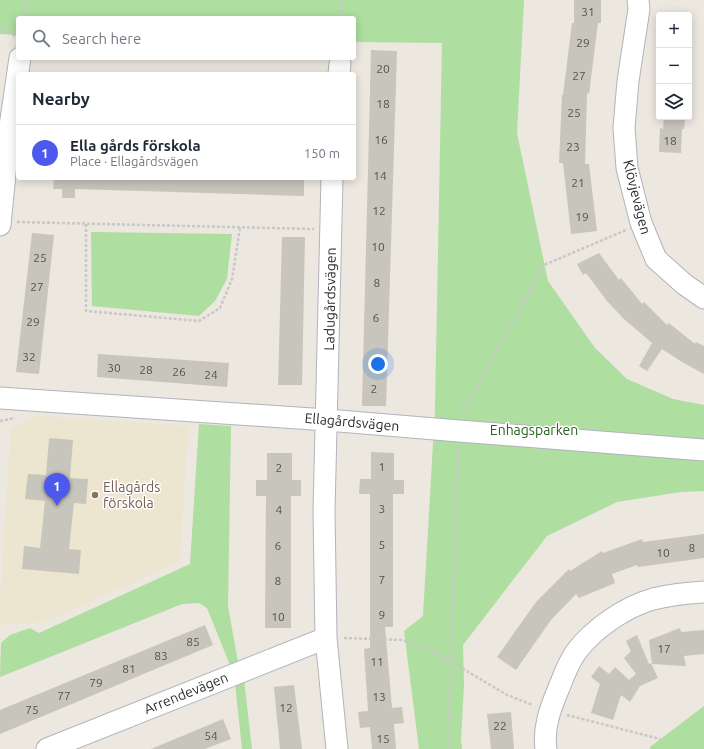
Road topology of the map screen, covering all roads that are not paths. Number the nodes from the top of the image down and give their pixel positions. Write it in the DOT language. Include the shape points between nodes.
graph roads {
  1 [pos="638,0"];
  2 [pos="20,60"];
  3 [pos="19,72"];
  4 [pos="16,101"];
  5 [pos="13,133"];
  6 [pos="332,180"];
  7 [pos="0,221"];
  8 [pos="0,225"];
  9 [pos="704,298"];
  10 [pos="0,398"];
  11 [pos="327,420"];
  12 [pos="704,450"];
  13 [pos="704,592"];
  14 [pos="326,638"];
  15 [pos="47,749"];
  16 [pos="337,749"];
  17 [pos="546,749"];
  1 -- 9 [label="street, Klövjevägen" via="624,128 627,168 641,223 656,259"];
  2 -- 3 [label="street"];
  4 -- 5 [label="street"];
  5 -- 7 [label="street"];
  6 -- 11 [label="street, Ladugårdsvägen"];
  7 -- 8 [label="street"];
  10 -- 11 [label="street, Ellagårdsvägen"];
  11 -- 12 [label="street, Ellagårdsvägen"];
  11 -- 14 [label="street" via="324,512"];
  13 -- 17 [label="street" via="652,600 627,610 596,630 576,652 549,711 544,740"];
  14 -- 15 [label="street, Arrendevägen"];
  14 -- 16 [label="street"];
}
